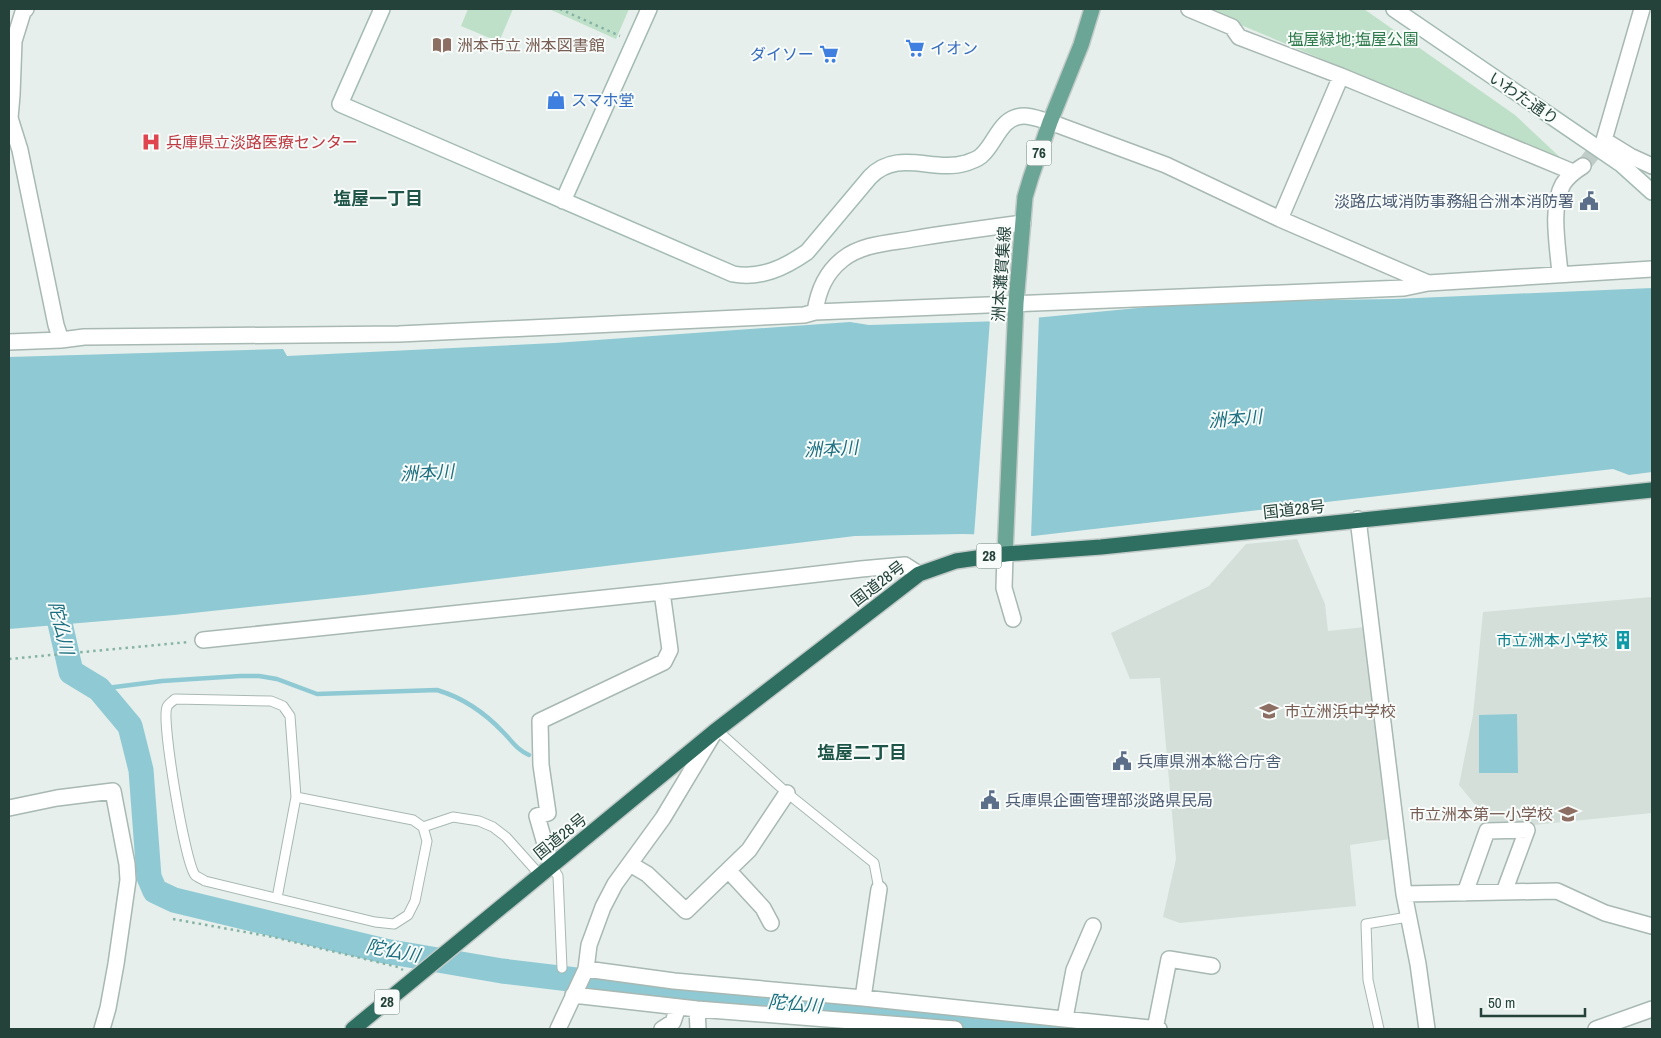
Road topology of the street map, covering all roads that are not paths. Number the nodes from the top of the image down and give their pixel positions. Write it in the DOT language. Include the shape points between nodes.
graph roads {
  1 [pos="26,9"];
  2 [pos="382,9"];
  3 [pos="650,9"];
  4 [pos="1092,9"];
  5 [pos="1190,9"];
  6 [pos="1394,9"];
  7 [pos="1642,9"];
  8 [pos="1340,76"];
  9 [pos="1050,122"];
  10 [pos="1652,166"];
  11 [pos="1652,192"];
  12 [pos="563,201"];
  13 [pos="1280,220"];
  14 [pos="1022,223"];
  15 [pos="1652,269"];
  16 [pos="1560,274"];
  17 [pos="1428,283"];
  18 [pos="1016,303"];
  19 [pos="815,312"];
  20 [pos="61,340"];
  21 [pos="9,342"];
  22 [pos="1652,490"];
  23 [pos="1358,519"];
  24 [pos="1005,548"];
  25 [pos="919,574"];
  26 [pos="662,592"];
  27 [pos="1013,619"];
  28 [pos="203,640"];
  29 [pos="716,731"];
  30 [pos="787,793"];
  31 [pos="296,797"];
  32 [pos="9,808"];
  33 [pos="423,827"];
  34 [pos="630,864"];
  35 [pos="546,870"];
  36 [pos="728,870"];
  37 [pos="879,889"];
  38 [pos="1504,892"];
  39 [pos="1465,893"];
  40 [pos="1404,894"];
  41 [pos="277,898"];
  42 [pos="1408,917"];
  43 [pos="771,922"];
  44 [pos="1093,926"];
  45 [pos="1652,926"];
  46 [pos="1212,966"];
  47 [pos="562,968"];
  48 [pos="586,970"];
  49 [pos="573,995"];
  50 [pos="863,998"];
  51 [pos="923,1004"];
  52 [pos="678,1007"];
  53 [pos="697,1009"];
  54 [pos="1652,1009"];
  55 [pos="1065,1018"];
  56 [pos="859,1026"];
  57 [pos="921,1026"];
  58 [pos="102,1029"];
  59 [pos="353,1029"];
  60 [pos="558,1029"];
  61 [pos="662,1029"];
  62 [pos="698,1029"];
  63 [pos="949,1029"];
  64 [pos="1155,1029"];
  65 [pos="1159,1029"];
  66 [pos="1379,1029"];
  67 [pos="1427,1029"];
  68 [pos="1596,1029"];
  1 -- 20 [label="street" via="14,41 10,118 20,150"];
  2 -- 12 [label="street" via="340,104"];
  3 -- 12 [label="street"];
  4 -- 9 [label="main road, 洲本灘賀集線 / 76"];
  5 -- 8 [label="street" via="1232,27 1239,37"];
  6 -- 11 [label="street, いわた通り" via="1621,164"];
  7 -- 10 [label="street" via="1604,140"];
  8 -- 13 [label="street"];
  8 -- 16 [label="street" via="1578,169 1563,184 1556,202"];
  9 -- 12 [label="street" via="1024,116 1014,118 1001,127 985,153 965,164 894,163 877,170 807,252 790,263 748,277 726,271"];
  9 -- 13 [label="street" via="1166,165"];
  9 -- 14 [label="main road, 洲本灘賀集線 / 76" via="1031,177"];
  13 -- 17 [label="street"];
  14 -- 18 [label="main road, 洲本灘賀集線 / 76"];
  14 -- 19 [label="street" via="856,251 824,279"];
  15 -- 16 [label="street"];
  16 -- 17 [label="street"];
  17 -- 18 [label="street" via="1404,288"];
  18 -- 19 [label="street"];
  18 -- 24 [label="main road, 洲本灘賀集線 / 76"];
  19 -- 20 [label="street" via="399,334 84,337"];
  20 -- 21 [label="street"];
  22 -- 23 [label="highway, 国道28号 / 28"];
  23 -- 24 [label="highway, 国道28号 / 28" via="1101,547"];
  23 -- 40 [label="street"];
  24 -- 25 [label="highway, 国道28号 / 28"];
  24 -- 27 [label="street" via="1004,588"];
  25 -- 26 [label="street" via="905,565"];
  25 -- 29 [label="highway, 国道28号 / 28"];
  26 -- 28 [label="street"];
  26 -- 35 [label="street" via="670,650 664,662 540,720 541,765 548,813 537,816"];
  29 -- 30 [label="lane"];
  29 -- 34 [label="street" via="663,818"];
  29 -- 35 [label="highway, 国道28号 / 28"];
  30 -- 36 [label="street" via="749,850"];
  30 -- 37 [label="lane" via="874,863"];
  31 -- 33 [label="lane" via="413,820"];
  31 -- 41 [label="lane"];
  31 -- 41 [label="lane" via="290,716 283,706 271,701 175,698 167,707 165,720 173,774 187,856 195,875 205,881"];
  32 -- 58 [label="street" via="113,791 128,880 116,964"];
  33 -- 35 [label="lane" via="453,818 478,821 506,837"];
  33 -- 41 [label="lane" via="427,841 415,901 408,915 394,924"];
  34 -- 36 [label="street" via="647,874 686,911"];
  34 -- 48 [label="street" via="603,907 589,945"];
  35 -- 47 [label="lane" via="558,876"];
  35 -- 59 [label="highway, 国道28号 / 28"];
  36 -- 43 [label="street" via="763,908"];
  37 -- 50 [label="street"];
  38 -- 39 [label="street"];
  38 -- 39 [label="street" via="1527,830 1486,831"];
  38 -- 45 [label="street" via="1557,891 1605,913"];
  39 -- 40 [label="street"];
  40 -- 42 [label="street"];
  42 -- 66 [label="lane" via="1366,924 1368,980"];
  42 -- 67 [label="street"];
  44 -- 55 [label="street" via="1074,970"];
  46 -- 64 [label="street" via="1169,959"];
  48 -- 49 [label="street"];
  48 -- 50 [label="street"];
  49 -- 52 [label="street"];
  49 -- 60 [label="street"];
  50 -- 51 [label="street"];
  51 -- 55 [label="street"];
  51 -- 57 [label="street"];
  52 -- 53 [label="street"];
  52 -- 61 [label="street" via="673,1022"];
  53 -- 56 [label="street"];
  53 -- 62 [label="street"];
  54 -- 68 [label="street"];
  55 -- 64 [label="street"];
  56 -- 57 [label="street"];
  57 -- 63 [label="street"];
  64 -- 65 [label="street"];
}
